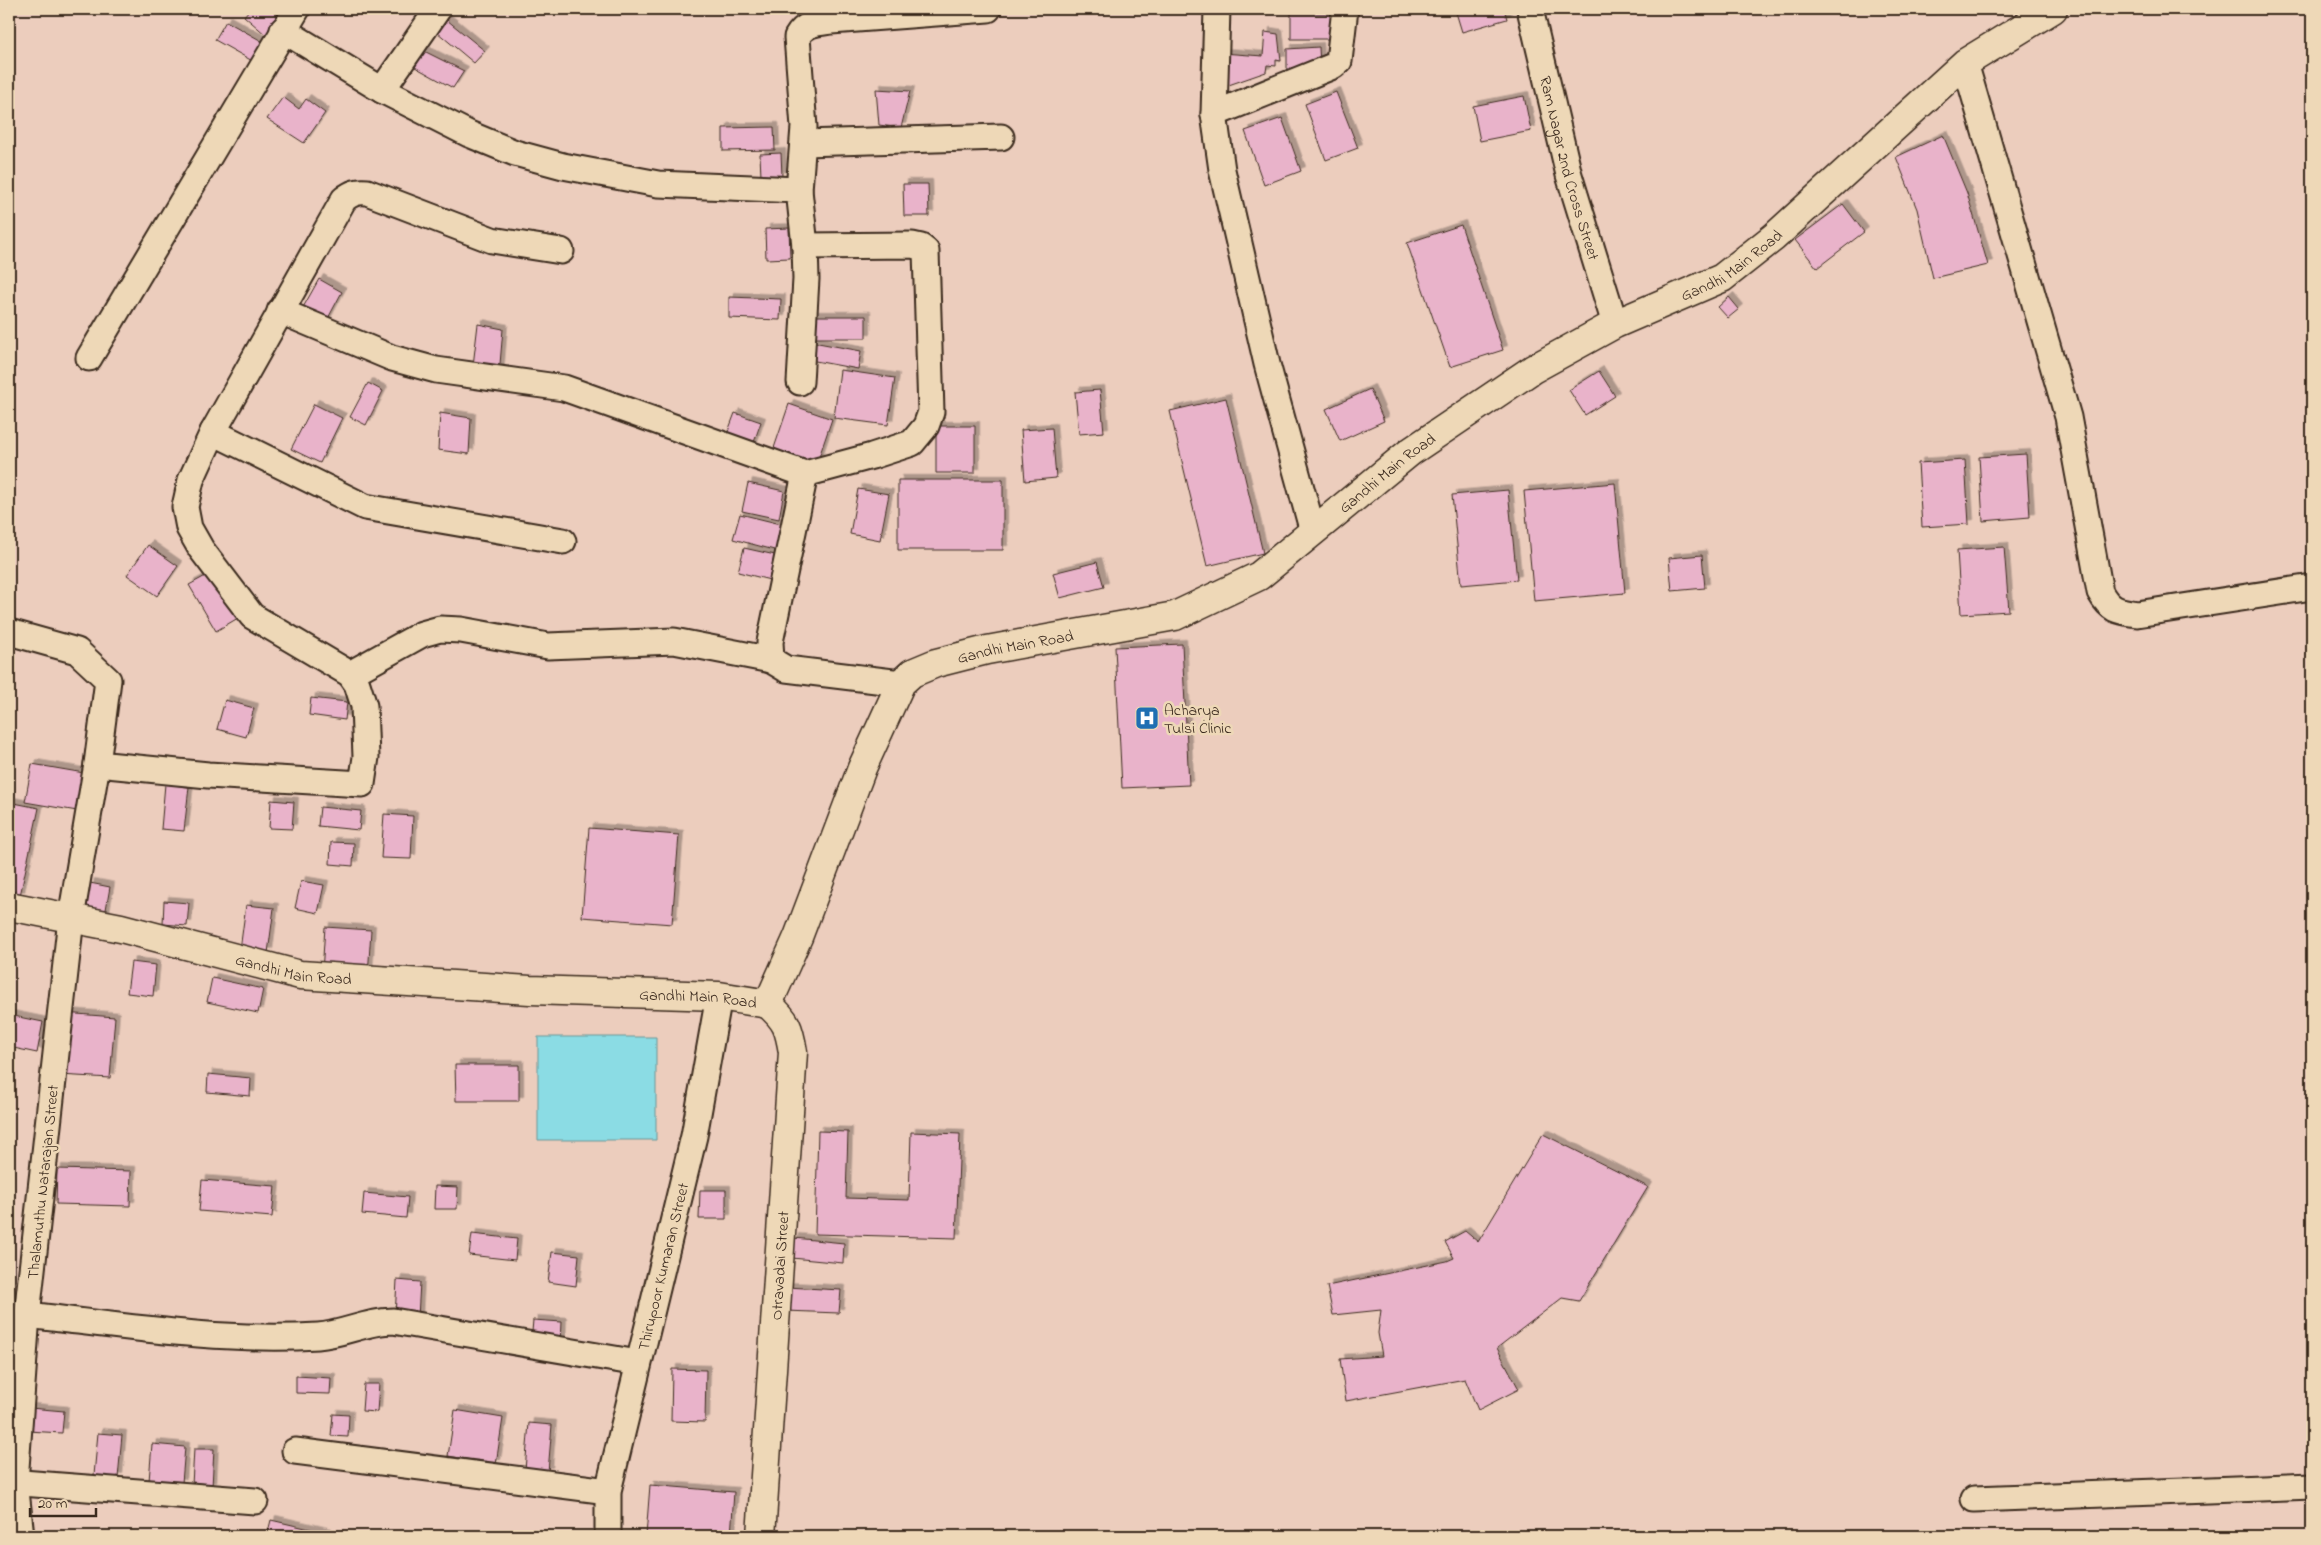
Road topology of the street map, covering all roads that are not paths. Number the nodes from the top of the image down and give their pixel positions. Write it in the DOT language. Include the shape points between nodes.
graph roads {
  1 [pos="297,9"];
  2 [pos="438,9"];
  3 [pos="988,9"];
  4 [pos="1217,9"];
  5 [pos="1345,9"];
  6 [pos="1530,9"];
  7 [pos="2053,9"];
  8 [pos="283,30"];
  9 [pos="1965,62"];
  10 [pos="382,90"];
  11 [pos="1214,114"];
  12 [pos="1001,137"];
  13 [pos="804,143"];
  14 [pos="799,190"];
  15 [pos="805,246"];
  16 [pos="561,251"];
  17 [pos="280,310"];
  18 [pos="1615,324"];
  19 [pos="89,358"];
  20 [pos="800,382"];
  21 [pos="213,432"];
  22 [pos="806,474"];
  23 [pos="1313,532"];
  24 [pos="563,541"];
  25 [pos="2312,588"];
  26 [pos="9,632"];
  27 [pos="771,660"];
  28 [pos="350,674"];
  29 [pos="901,683"];
  30 [pos="97,764"];
  31 [pos="9,906"];
  32 [pos="71,918"];
  33 [pos="719,996"];
  34 [pos="768,1004"];
  35 [pos="27,1315"];
  36 [pos="638,1363"];
  37 [pos="295,1452"];
  38 [pos="12,1482"];
  39 [pos="2312,1486"];
  40 [pos="608,1491"];
  41 [pos="1974,1499"];
  42 [pos="255,1501"];
  43 [pos="21,1536"];
  44 [pos="608,1536"];
  45 [pos="760,1536"];
  1 -- 8 [label="street"];
  2 -- 10 [label="street"];
  3 -- 13 [label="street" via="831,21 802,28 797,37"];
  4 -- 11 [label="street"];
  5 -- 11 [label="street" via="1339,61"];
  6 -- 18 [label="street, Ram Nagar 2nd Cross Street" via="1569,175"];
  7 -- 9 [label="street, Gandhi Main Road"];
  8 -- 10 [label="street"];
  8 -- 19 [label="street"];
  9 -- 18 [label="street, Gandhi Main Road" via="1774,237 1722,278"];
  9 -- 25 [label="street" via="2068,417 2100,592 2107,605 2137,614"];
  10 -- 14 [label="street" via="469,134 515,153 563,166 658,184"];
  11 -- 23 [label="street" via="1222,170 1268,364"];
  12 -- 13 [label="street"];
  13 -- 14 [label="street"];
  14 -- 15 [label="street"];
  15 -- 20 [label="street"];
  15 -- 22 [label="street" via="912,245 926,251 931,412 926,426 912,443"];
  16 -- 17 [label="street" via="492,240 358,191 344,199"];
  17 -- 21 [label="street"];
  17 -- 22 [label="street" via="392,358 436,370 564,388"];
  18 -- 23 [label="street, Gandhi Main Road" via="1533,369 1410,452"];
  21 -- 24 [label="street" via="365,507"];
  21 -- 28 [label="street" via="191,480 185,507 188,528 252,616"];
  22 -- 27 [label="street" via="770,642"];
  23 -- 29 [label="street, Gandhi Main Road" via="1259,576 1175,616 987,650 936,663 912,673"];
  26 -- 30 [label="street, Thalamuthu Natarajan Street" via="77,651 108,680"];
  27 -- 28 [label="street" via="674,641 548,646 440,629 422,634"];
  27 -- 29 [label="street" via="786,669"];
  28 -- 30 [label="street" via="364,706 366,757 362,784 208,775"];
  29 -- 34 [label="street, Gandhi Main Road" via="862,768 798,937"];
  30 -- 32 [label="street, Thalamuthu Natarajan Street"];
  31 -- 32 [label="street, Gandhi Main Road"];
  32 -- 33 [label="street, Gandhi Main Road" via="300,975 530,990"];
  32 -- 35 [label="street, Thalamuthu Natarajan Street"];
  33 -- 34 [label="street, Gandhi Main Road"];
  33 -- 36 [label="street, Thirupoor Kumaran Street" via="694,1136"];
  34 -- 45 [label="street, Otravadai Street" via="789,1027 794,1052"];
  35 -- 36 [label="street" via="216,1336 321,1336 375,1321 393,1321"];
  35 -- 38 [label="street, Thalamuthu Natarajan Street"];
  36 -- 40 [label="street, Thirupoor Kumaran Street"];
  37 -- 40 [label="street"];
  38 -- 42 [label="street"];
  38 -- 43 [label="street, Thalamuthu Natarajan Street"];
  39 -- 41 [label="street"];
  40 -- 44 [label="street, Thirupoor Kumaran Street"];
}
